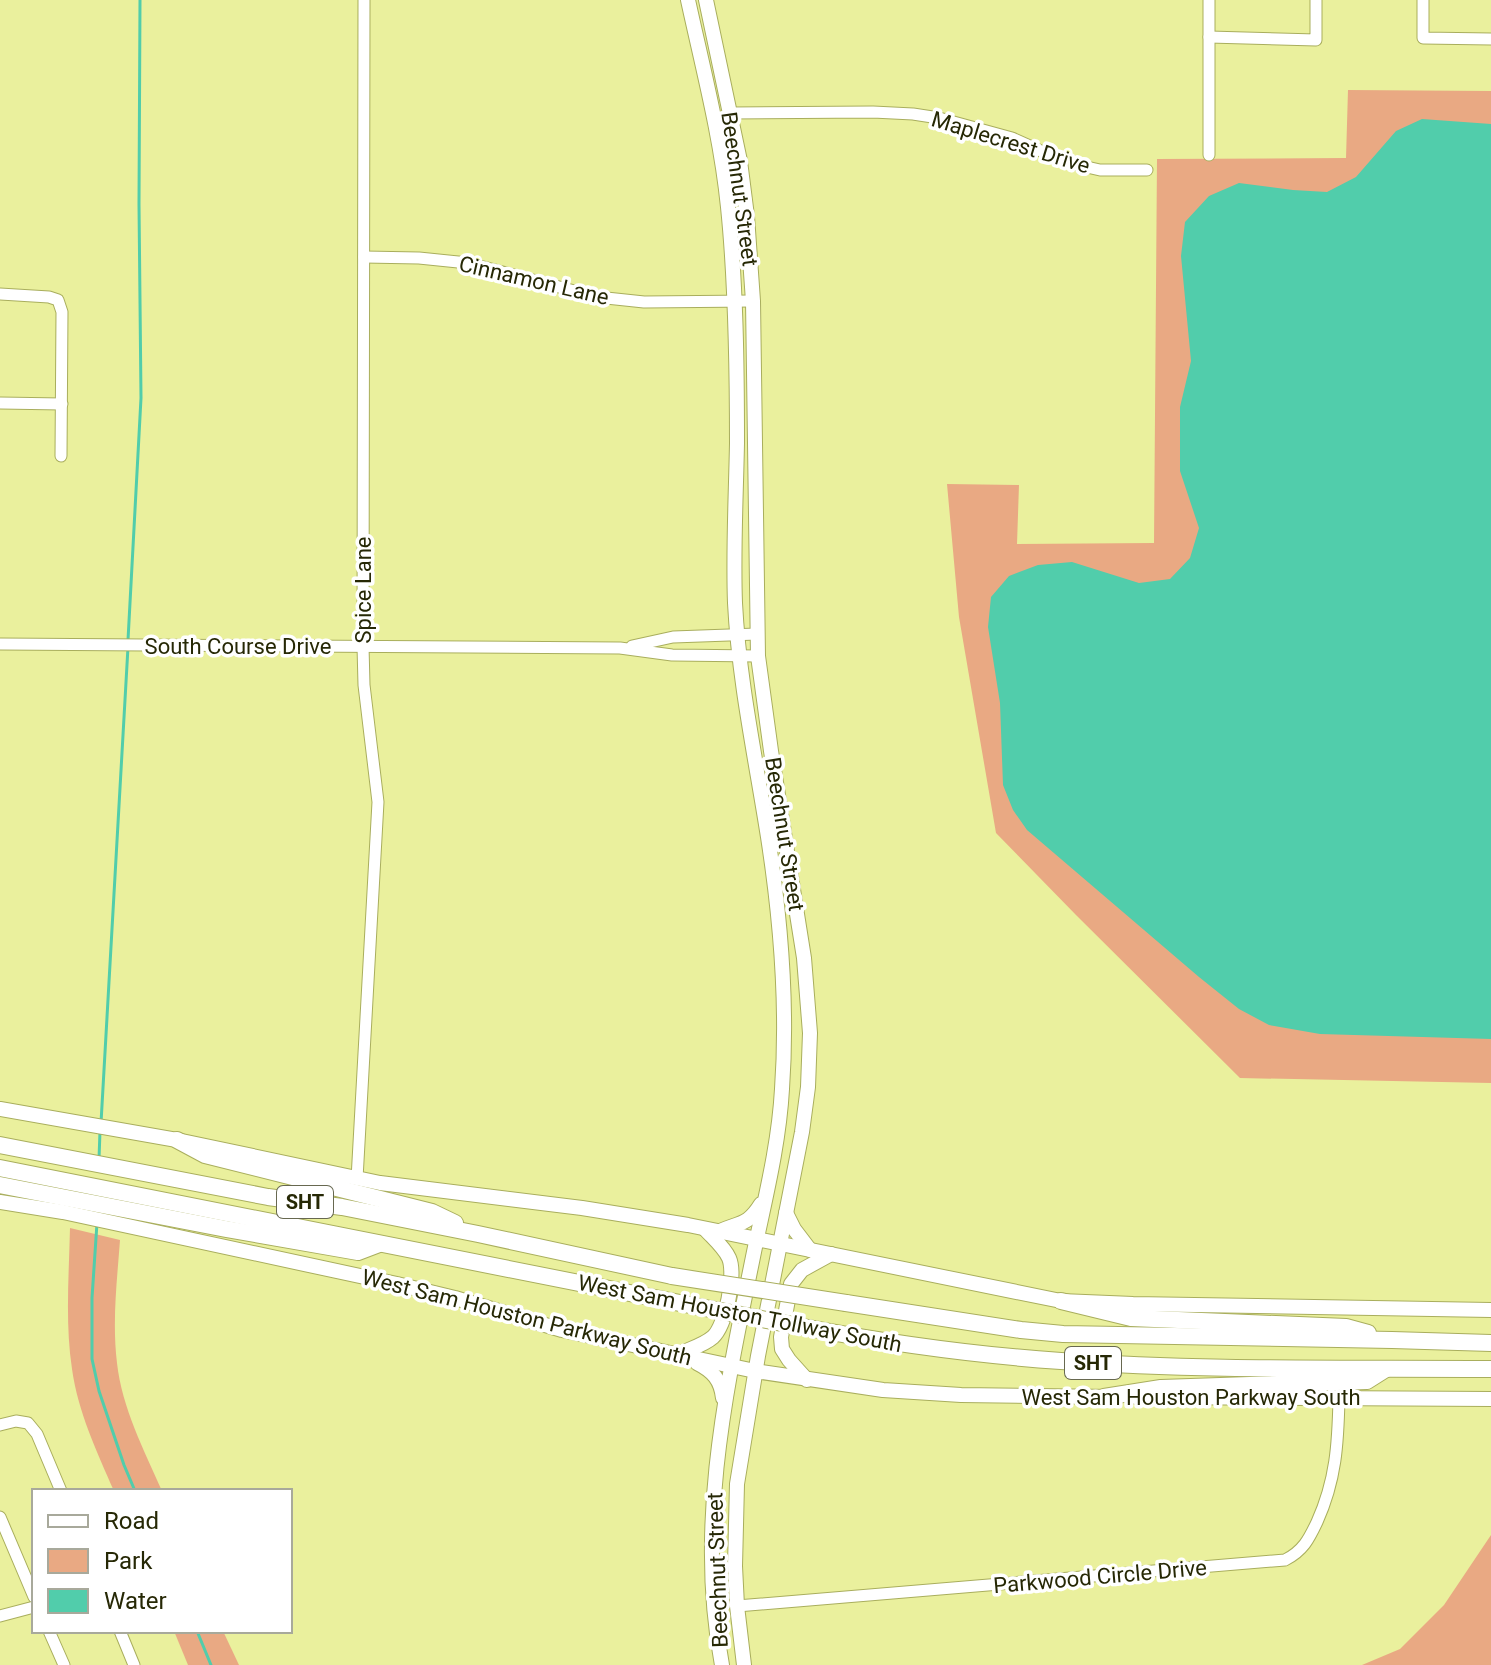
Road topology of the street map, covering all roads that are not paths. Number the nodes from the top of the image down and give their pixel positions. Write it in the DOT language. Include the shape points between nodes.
graph roads {
  1 [pos="364,0"];
  2 [pos="688,0"];
  3 [pos="706,0"];
  4 [pos="1209,0"];
  5 [pos="1316,0"];
  6 [pos="1423,0"];
  7 [pos="710,18"];
  8 [pos="693,22"];
  9 [pos="1209,37"];
  10 [pos="1491,39"];
  11 [pos="708,84"];
  12 [pos="731,113"];
  13 [pos="1209,155"];
  14 [pos="1147,170"];
  15 [pos="364,257"];
  16 [pos="4,295"];
  17 [pos="734,301"];
  18 [pos="753,301"];
  19 [pos="0,403"];
  20 [pos="62,404"];
  21 [pos="737,443"];
  22 [pos="755,445"];
  23 [pos="61,456"];
  24 [pos="738,634"];
  25 [pos="757,634"];
  26 [pos="0,644"];
  27 [pos="363,646"];
  28 [pos="620,648"];
  29 [pos="740,656"];
  30 [pos="758,656"];
  31 [pos="786,837"];
  32 [pos="769,841"];
  33 [pos="807,982"];
  34 [pos="784,983"];
  35 [pos="0,1109"];
  36 [pos="177,1140"];
  37 [pos="0,1145"];
  38 [pos="0,1168"];
  39 [pos="357,1179"];
  40 [pos="0,1185"];
  41 [pos="767,1193"];
  42 [pos="0,1202"];
  43 [pos="786,1213"];
  44 [pos="130,1218"];
  45 [pos="704,1228"];
  46 [pos="719,1231"];
  47 [pos="478,1234"];
  48 [pos="757,1239"];
  49 [pos="380,1243"];
  50 [pos="780,1244"];
  51 [pos="810,1250"];
  52 [pos="831,1254"];
  53 [pos="1061,1301"];
  54 [pos="1491,1310"];
  55 [pos="1392,1340"];
  56 [pos="1491,1343"];
  57 [pos="679,1354"];
  58 [pos="731,1366"];
  59 [pos="1387,1368"];
  60 [pos="1491,1369"];
  61 [pos="755,1371"];
  62 [pos="803,1379"];
  63 [pos="1104,1397"];
  64 [pos="1339,1398"];
  65 [pos="1491,1399"];
  66 [pos="724,1406"];
  67 [pos="749,1407"];
  68 [pos="0,1425"];
  69 [pos="714,1481"];
  70 [pos="737,1484"];
  71 [pos="60,1489"];
  72 [pos="0,1517"];
  73 [pos="32,1592"];
  74 [pos="737,1606"];
  75 [pos="32,1608"];
  76 [pos="715,1608"];
  77 [pos="0,1616"];
  78 [pos="50,1633"];
  79 [pos="121,1633"];
  80 [pos="64,1665"];
  81 [pos="134,1665"];
  82 [pos="722,1665"];
  83 [pos="744,1665"];
  1 -- 15 [label="street, Spice Lane"];
  2 -- 8 [label="main road, Beechnut Street"];
  3 -- 7 [label="main road, Beechnut Street"];
  4 -- 9 [label="street"];
  5 -- 9 [label="street" via="1316,40"];
  6 -- 10 [label="street" via="1423,38"];
  7 -- 8 [label="main road"];
  7 -- 12 [label="main road, Beechnut Street"];
  8 -- 11 [label="main road, Beechnut Street"];
  9 -- 13 [label="street"];
  11 -- 12 [label="main road" via="716,88 721,110"];
  11 -- 17 [label="main road, Beechnut Street" via="728,207"];
  12 -- 14 [label="street, Maplecrest Drive" via="913,114 1012,138 1078,165"];
  12 -- 18 [label="main road, Beechnut Street"];
  15 -- 17 [label="street, Cinnamon Lane" via="468,263 607,298"];
  15 -- 27 [label="street, Spice Lane"];
  16 -- 20 [label="street" via="58,300"];
  17 -- 18 [label="street, Cinnamon Lane"];
  17 -- 21 [label="main road, Beechnut Street"];
  18 -- 22 [label="main road, Beechnut Street"];
  19 -- 20 [label="street"];
  20 -- 23 [label="street"];
  21 -- 22 [label="main road"];
  21 -- 24 [label="main road, Beechnut Street"];
  22 -- 25 [label="main road, Beechnut Street"];
  24 -- 25 [label="street, South Course Drive"];
  24 -- 28 [label="street, South Course Drive" via="673,637"];
  24 -- 29 [label="main road, Beechnut Street"];
  25 -- 30 [label="main road, Beechnut Street"];
  26 -- 27 [label="street, South Course Drive"];
  27 -- 28 [label="street, South Course Drive"];
  27 -- 39 [label="street, Spice Lane" via="378,810"];
  28 -- 29 [label="street, South Course Drive"];
  29 -- 30 [label="street, South Course Drive"];
  29 -- 32 [label="main road, Beechnut Street"];
  30 -- 31 [label="main road, Beechnut Street"];
  31 -- 32 [label="main road"];
  31 -- 33 [label="main road, Beechnut Street"];
  32 -- 34 [label="main road, Beechnut Street"];
  33 -- 34 [label="main road"];
  33 -- 43 [label="main road, Beechnut Street" via="808,1087"];
  34 -- 41 [label="main road, Beechnut Street" via="782,1096"];
  35 -- 36 [label="main road"];
  36 -- 39 [label="main road"];
  36 -- 47 [label="highway" via="205,1155 432,1212"];
  37 -- 47 [label="highway, West Sam Houston Tollway South / SHT"];
  38 -- 49 [label="highway, West Sam Houston Tollway South / SHT"];
  39 -- 45 [label="main road"];
  40 -- 44 [label="highway" via="69,1198"];
  41 -- 46 [label="main road" via="751,1219"];
  41 -- 48 [label="main road, Beechnut Street"];
  42 -- 44 [label="main road, West Sam Houston Parkway South"];
  43 -- 50 [label="main road, Beechnut Street"];
  43 -- 51 [label="main road"];
  44 -- 49 [label="highway" via="358,1252"];
  44 -- 57 [label="main road, West Sam Houston Parkway South" via="455,1298 562,1330"];
  45 -- 46 [label="main road"];
  45 -- 57 [label="main road" via="731,1266 726,1306 716,1334"];
  46 -- 48 [label="main road"];
  47 -- 55 [label="highway, West Sam Houston Tollway South / SHT, bridge" via="672,1276 1021,1330"];
  48 -- 50 [label="main road"];
  48 -- 58 [label="main road, Beechnut Street"];
  49 -- 59 [label="highway, West Sam Houston Tollway South / SHT, bridge" via="923,1347 1153,1365"];
  50 -- 51 [label="main road"];
  50 -- 61 [label="main road, Beechnut Street"];
  51 -- 52 [label="main road"];
  52 -- 53 [label="main road"];
  52 -- 62 [label="main road" via="802,1270 791,1284 782,1349"];
  53 -- 54 [label="main road"];
  53 -- 55 [label="highway" via="1131,1318 1346,1327"];
  55 -- 56 [label="highway, West Sam Houston Tollway South / SHT"];
  57 -- 58 [label="main road, West Sam Houston Parkway South"];
  57 -- 66 [label="main road" via="710,1370 720,1383"];
  58 -- 61 [label="main road, West Sam Houston Parkway South"];
  58 -- 66 [label="main road, Beechnut Street"];
  59 -- 60 [label="highway, West Sam Houston Tollway South / SHT"];
  59 -- 63 [label="highway" via="1367,1381 1161,1388"];
  61 -- 62 [label="main road, West Sam Houston Parkway South"];
  61 -- 67 [label="main road, Beechnut Street"];
  62 -- 63 [label="main road, West Sam Houston Parkway South" via="961,1395"];
  62 -- 67 [label="main road" via="766,1385"];
  63 -- 64 [label="main road, West Sam Houston Parkway South"];
  64 -- 65 [label="main road, West Sam Houston Parkway South"];
  64 -- 74 [label="street, Parkwood Circle Drive" via="1336,1465 1328,1497 1310,1538 1285,1560"];
  66 -- 69 [label="main road, Beechnut Street"];
  67 -- 70 [label="main road, Beechnut Street"];
  68 -- 71 [label="street" via="28,1423"];
  69 -- 70 [label="main road"];
  69 -- 76 [label="main road, Beechnut Street"];
  70 -- 74 [label="main road, Beechnut Street"];
  72 -- 73 [label="street"];
  74 -- 76 [label="main road"];
  74 -- 83 [label="main road, Beechnut Street"];
  75 -- 77 [label="street"];
  76 -- 82 [label="main road, Beechnut Street"];
  78 -- 80 [label="street"];
  79 -- 81 [label="street"];
}
